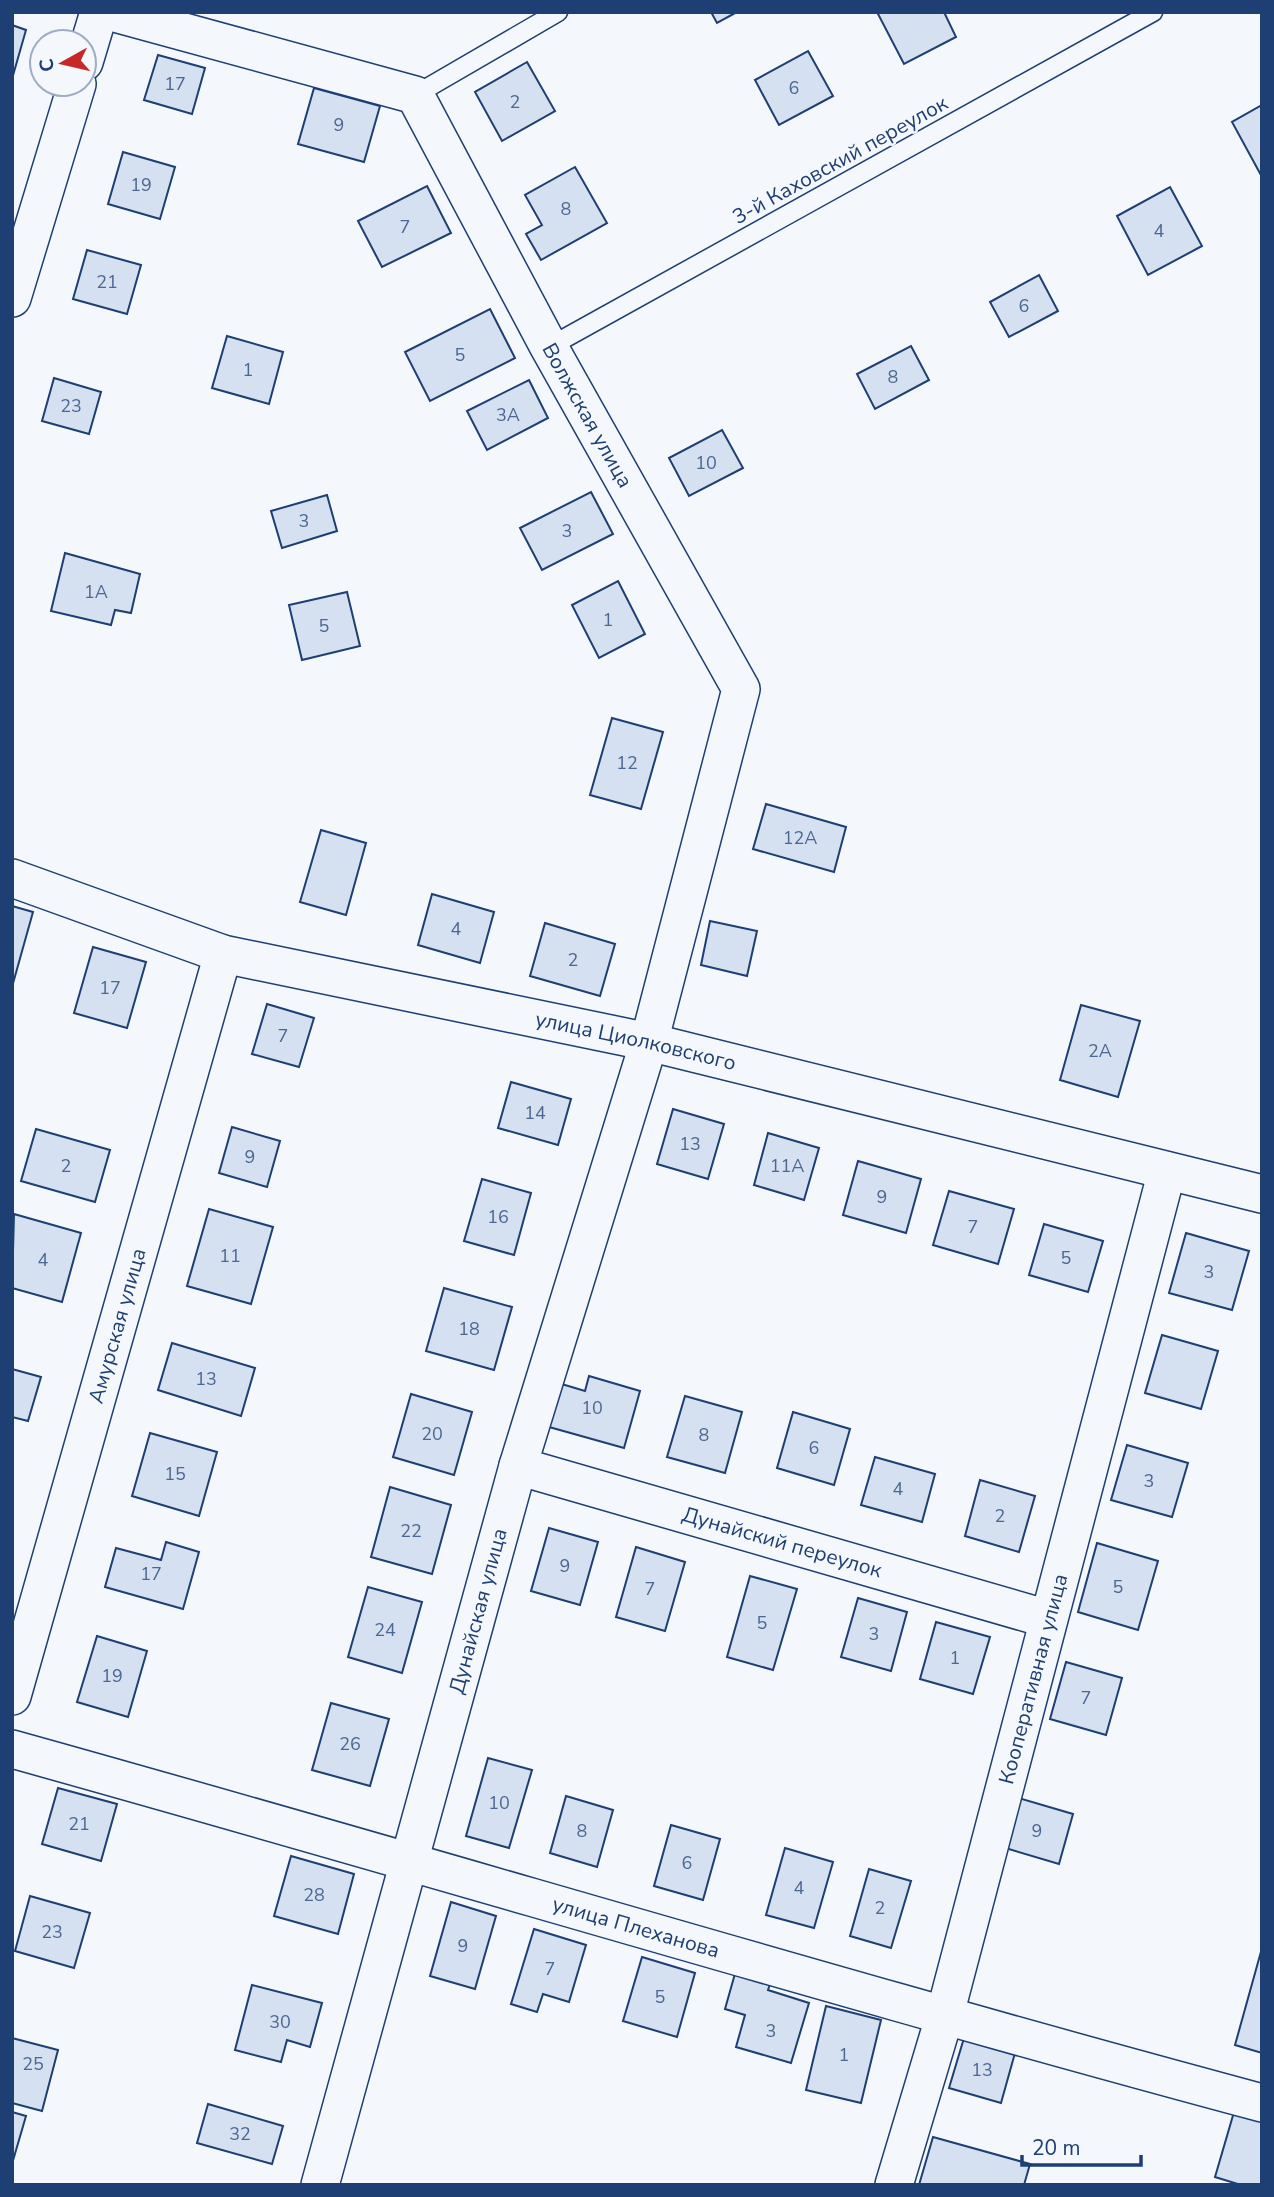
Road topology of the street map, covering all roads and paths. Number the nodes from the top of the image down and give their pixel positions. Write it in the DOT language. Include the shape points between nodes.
graph roads {
  1 [pos="111,12"];
  2 [pos="558,12"];
  3 [pos="1153,12"];
  4 [pos="415,95"];
  5 [pos="73,98"];
  6 [pos="12,298"];
  7 [pos="550,346"];
  8 [pos="12,878"];
  9 [pos="223,954"];
  10 [pos="649,1042"];
  11 [pos="1167,1171"];
  12 [pos="1262,1194"];
  13 [pos="518,1466"];
  14 [pos="1048,1619"];
  15 [pos="12,1696"];
  16 [pos="12,1749"];
  17 [pos="410,1859"];
  18 [pos="944,2018"];
  19 [pos="1262,2104"];
  20 [pos="320,2185"];
  21 [pos="894,2185"];
  1 -- 4 [label="street"];
  2 -- 4 [label="lane"];
  3 -- 7 [label="lane, 3-й Каховский переулок"];
  4 -- 7 [label="street, Волжская улица"];
  5 -- 6 [label="street"];
  7 -- 10 [label="street, Волжская улица" via="741,689"];
  8 -- 9 [label="street, улица Циолковского"];
  9 -- 10 [label="street, улица Циолковского"];
  9 -- 15 [label="street, Амурская улица"];
  10 -- 11 [label="street, улица Циолковского"];
  10 -- 13 [label="street, Дунайская улица"];
  11 -- 12 [label="street, улица Циолковского"];
  11 -- 14 [label="street, Кооперативная улица"];
  13 -- 14 [label="street, Дунайский переулок"];
  13 -- 17 [label="street, Дунайская улица"];
  14 -- 18 [label="street, Кооперативная улица"];
  16 -- 17 [label="street, улица Плеханова"];
  17 -- 18 [label="street, улица Плеханова"];
  17 -- 20 [label="street, Дунайская улица"];
  18 -- 19 [label="street, улица Плеханова"];
  18 -- 21 [label="street, Кооперативная улица"];
}
